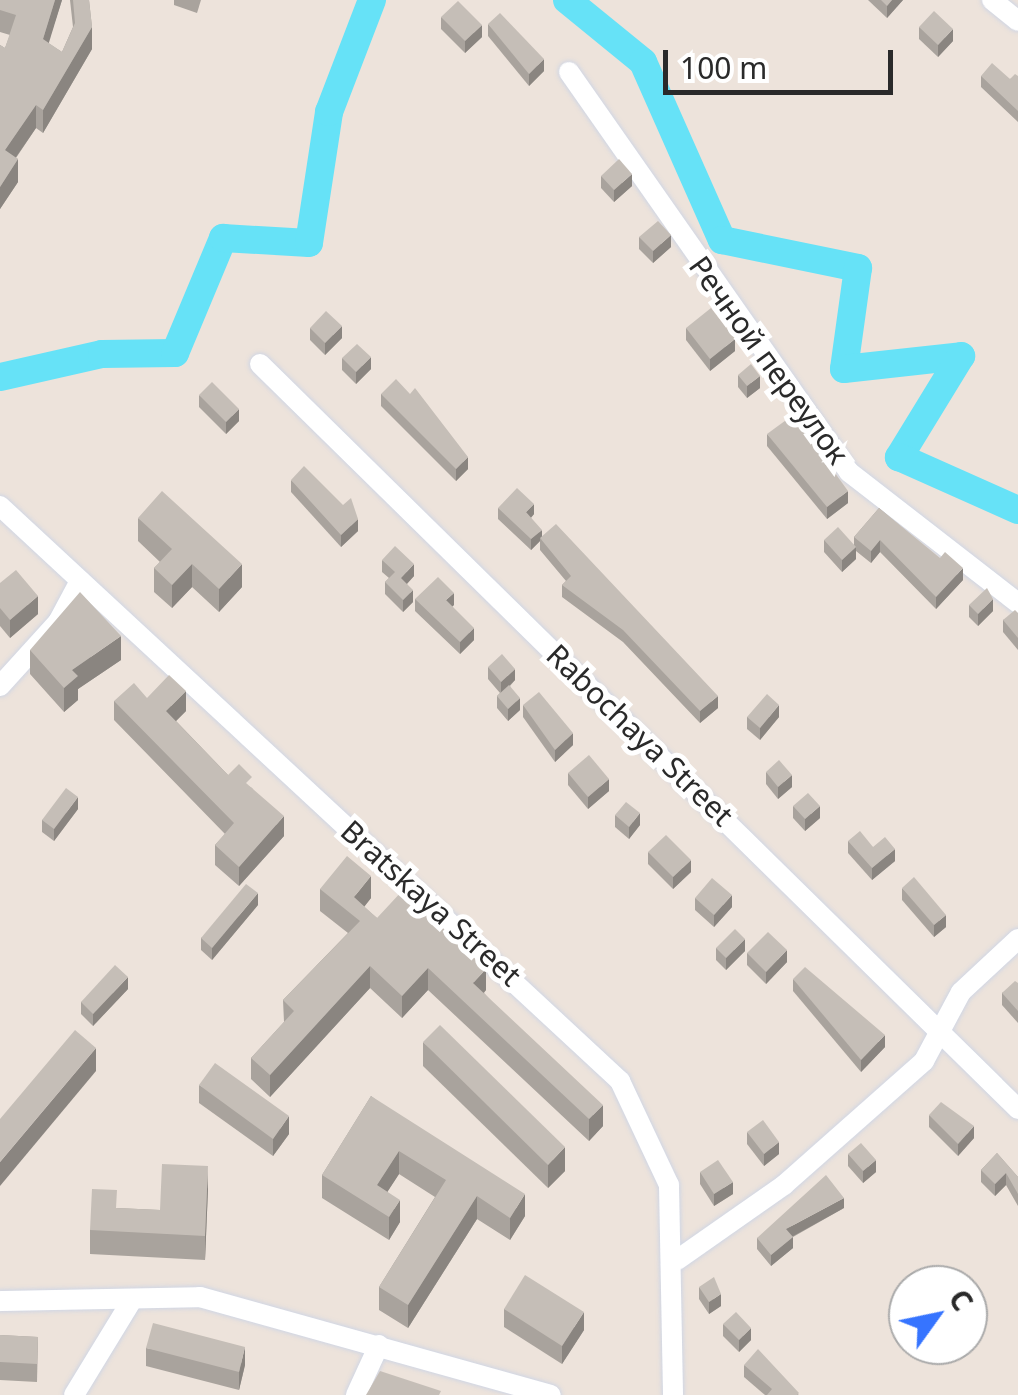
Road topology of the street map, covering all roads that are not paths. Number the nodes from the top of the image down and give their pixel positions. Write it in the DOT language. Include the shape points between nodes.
graph roads {
  1 [pos="992,0"];
  2 [pos="1018,21"];
  3 [pos="569,72"];
  4 [pos="260,364"];
  5 [pos="0,506"];
  6 [pos="80,580"];
  7 [pos="1018,603"];
  8 [pos="0,686"];
  9 [pos="1018,939"];
  10 [pos="938,1027"];
  11 [pos="1018,1109"];
  12 [pos="677,1260"];
  13 [pos="0,1300"];
  14 [pos="132,1300"];
  15 [pos="379,1345"];
  16 [pos="74,1395"];
  17 [pos="356,1395"];
  18 [pos="551,1395"];
  19 [pos="673,1395"];
  1 -- 2 [label="street"];
  3 -- 7 [label="street, Речной переулок" via="849,472"];
  4 -- 10 [label="street, Rabochaya Street"];
  5 -- 6 [label="street, Bratskaya Street"];
  6 -- 8 [label="street" via="58,622"];
  6 -- 12 [label="street, Bratskaya Street" via="620,1082 670,1185"];
  9 -- 10 [label="street"];
  10 -- 11 [label="street, Rabochaya Street"];
  10 -- 12 [label="street" via="924,1060 784,1186"];
  12 -- 19 [label="street, Bratskaya Street"];
  13 -- 14 [label="street"];
  14 -- 15 [label="street" via="200,1297"];
  14 -- 16 [label="street"];
  15 -- 17 [label="street"];
  15 -- 18 [label="street"];
}
